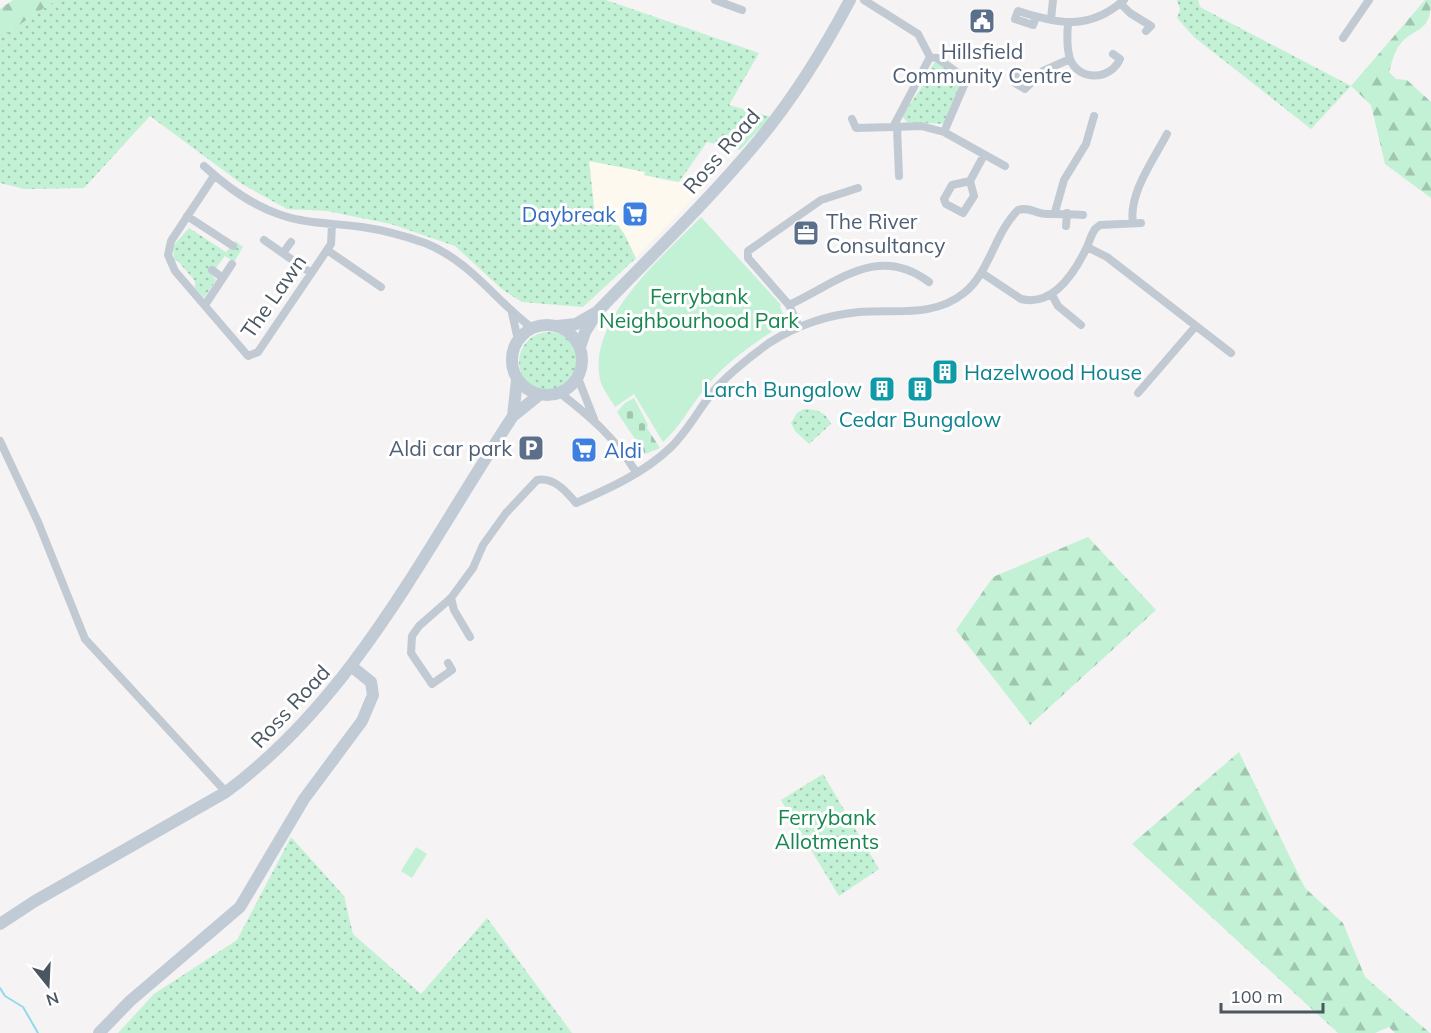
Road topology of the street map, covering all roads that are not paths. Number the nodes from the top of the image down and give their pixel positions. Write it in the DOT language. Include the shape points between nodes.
graph roads {
  1 [pos="850,0"];
  2 [pos="864,0"];
  3 [pos="1053,0"];
  4 [pos="1369,0"];
  5 [pos="718,1"];
  6 [pos="1122,2"];
  7 [pos="742,10"];
  8 [pos="1036,17"];
  9 [pos="1051,19"];
  10 [pos="1068,24"];
  11 [pos="1146,32"];
  12 [pos="1343,38"];
  13 [pos="1113,54"];
  14 [pos="930,57"];
  15 [pos="1070,59"];
  16 [pos="1016,72"];
  17 [pos="1094,116"];
  18 [pos="852,119"];
  19 [pos="895,127"];
  20 [pos="944,132"];
  21 [pos="1078,132"];
  22 [pos="1167,134"];
  23 [pos="1088,137"];
  24 [pos="984,155"];
  25 [pos="204,166"];
  26 [pos="1005,166"];
  27 [pos="214,176"];
  28 [pos="899,176"];
  29 [pos="970,181"];
  30 [pos="858,188"];
  31 [pos="1055,212"];
  32 [pos="1067,213"];
  33 [pos="1083,215"];
  34 [pos="187,216"];
  35 [pos="332,224"];
  36 [pos="1065,226"];
  37 [pos="264,240"];
  38 [pos="291,242"];
  39 [pos="233,246"];
  40 [pos="1087,247"];
  41 [pos="327,250"];
  42 [pos="283,253"];
  43 [pos="232,264"];
  44 [pos="212,270"];
  45 [pos="311,273"];
  46 [pos="982,273"];
  47 [pos="223,278"];
  48 [pos="929,282"];
  49 [pos="381,287"];
  50 [pos="1052,295"];
  51 [pos="205,305"];
  52 [pos="789,305"];
  53 [pos="598,311"];
  54 [pos="512,312"];
  55 [pos="1081,324"];
  56 [pos="557,326"];
  57 [pos="799,327"];
  58 [pos="1195,327"];
  59 [pos="532,328"];
  60 [pos="518,340"];
  61 [pos="580,348"];
  62 [pos="1231,353"];
  63 [pos="578,378"];
  64 [pos="517,380"];
  65 [pos="560,393"];
  66 [pos="1138,393"];
  67 [pos="539,395"];
  68 [pos="513,416"];
  69 [pos="594,419"];
  70 [pos="0,441"];
  71 [pos="636,472"];
  72 [pos="452,598"];
  73 [pos="470,638"];
  74 [pos="448,663"];
  75 [pos="351,666"];
  76 [pos="226,792"];
  77 [pos="0,924"];
  78 [pos="99,1033"];
  1 -- 53 [label="main road, Ross Road" via="804,77 757,142"];
  2 -- 14 [label="street" via="918,34"];
  3 -- 9 [label="street"];
  4 -- 12 [label="street"];
  5 -- 7 [label="street"];
  6 -- 10 [label="street" via="1089,20"];
  6 -- 11 [label="street" via="1130,13 1151,26"];
  8 -- 9 [label="street"];
  9 -- 10 [label="street"];
  10 -- 15 [label="street"];
  13 -- 15 [label="street" via="1120,59 1118,65 1110,73 1096,76 1084,74"];
  14 -- 19 [label="street"];
  14 -- 20 [label="street" via="965,78"];
  15 -- 16 [label="street" via="1043,71 1026,89 1015,83"];
  17 -- 23 [label="street"];
  18 -- 19 [label="street" via="856,128"];
  19 -- 20 [label="street" via="921,126"];
  19 -- 28 [label="street"];
  20 -- 24 [label="street"];
  21 -- 23 [label="street"];
  22 -- 40 [label="street" via="1136,195 1132,215 1137,223 1100,225 1091,234"];
  23 -- 31 [label="street" via="1064,180"];
  24 -- 26 [label="street"];
  24 -- 29 [label="street"];
  25 -- 27 [label="street"];
  27 -- 34 [label="street, The Lawn"];
  27 -- 35 [label="street" via="242,196 282,216"];
  30 -- 52 [label="street" via="821,200 748,251 753,266"];
  31 -- 32 [label="street"];
  31 -- 46 [label="street" via="1045,215 1018,210"];
  32 -- 33 [label="street"];
  32 -- 36 [label="street"];
  34 -- 39 [label="street"];
  34 -- 51 [label="street, The Lawn" via="171,241 168,255 175,271"];
  35 -- 41 [label="street, The Lawn"];
  35 -- 54 [label="street" via="387,232 449,255 488,286"];
  37 -- 42 [label="street"];
  38 -- 42 [label="street"];
  40 -- 50 [label="street"];
  40 -- 58 [label="street" via="1107,257"];
  41 -- 45 [label="street, The Lawn"];
  41 -- 49 [label="street"];
  42 -- 45 [label="street"];
  43 -- 47 [label="street"];
  44 -- 47 [label="street"];
  45 -- 51 [label="street, The Lawn" via="258,352 251,356 244,353"];
  46 -- 50 [label="street" via="1027,301"];
  46 -- 57 [label="street" via="962,294 928,311 857,312"];
  47 -- 51 [label="street"];
  48 -- 52 [label="street" via="896,265 876,265 854,271"];
  50 -- 55 [label="street"];
  52 -- 57 [label="street"];
  53 -- 56 [label="main road" via="576,324"];
  53 -- 61 [label="main road"];
  54 -- 59 [label="street"];
  54 -- 60 [label="street"];
  56 -- 59 [label="main road"];
  56 -- 61 [label="main road" via="571,335"];
  57 -- 71 [label="street" via="740,366 716,388 675,444"];
  58 -- 62 [label="street"];
  58 -- 66 [label="street"];
  59 -- 60 [label="main road"];
  60 -- 64 [label="main road" via="511,360"];
  61 -- 63 [label="main road"];
  63 -- 65 [label="main road"];
  63 -- 69 [label="street"];
  64 -- 67 [label="main road"];
  64 -- 68 [label="main road"];
  65 -- 67 [label="main road"];
  65 -- 69 [label="street"];
  67 -- 68 [label="main road"];
  68 -- 75 [label="main road, Ross Road"];
  69 -- 71 [label="street" via="617,442"];
  70 -- 76 [label="street" via="85,639"];
  71 -- 72 [label="street" via="576,503 557,484 543,479 532,484 483,545"];
  72 -- 73 [label="street" via="454,610"];
  72 -- 74 [label="street" via="418,626 410,640 411,653 432,684 452,670"];
  75 -- 76 [label="main road, Ross Road" via="297,732"];
  75 -- 78 [label="main road" via="373,688 362,721 304,799 240,907 130,1001"];
  76 -- 77 [label="main road, Ross Road"];
}
